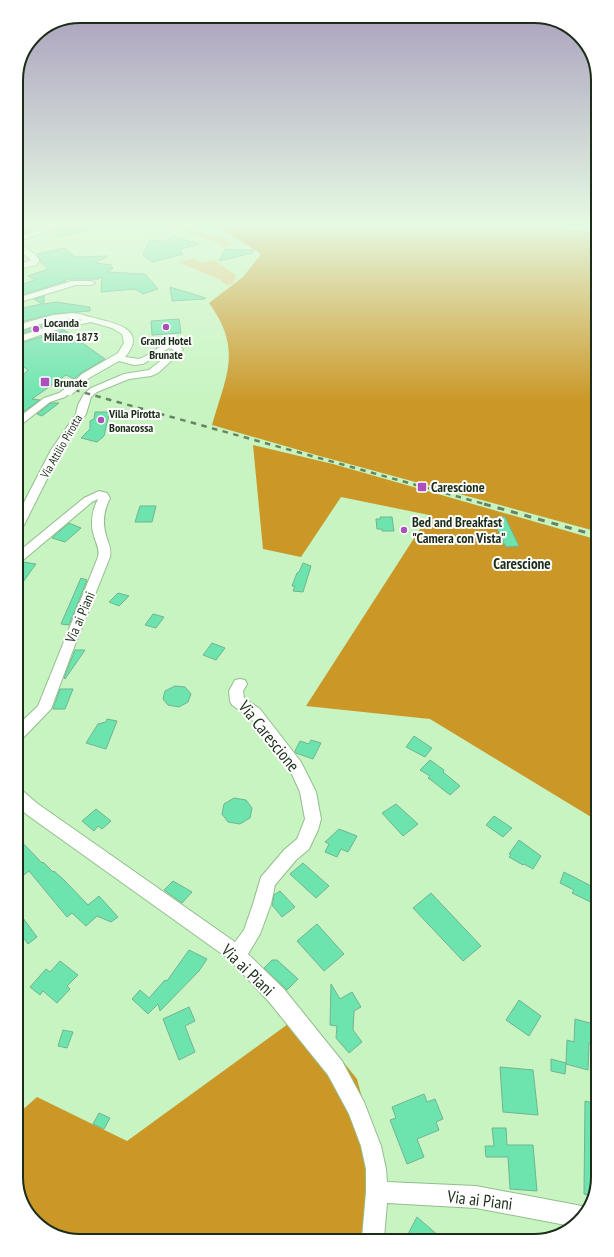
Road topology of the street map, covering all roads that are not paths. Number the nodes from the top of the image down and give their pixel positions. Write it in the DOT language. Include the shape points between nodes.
graph roads {
  1 [pos="73,284"];
  2 [pos="23,299"];
  3 [pos="93,320"];
  4 [pos="23,326"];
  5 [pos="23,338"];
  6 [pos="117,358"];
  7 [pos="23,418"];
  8 [pos="23,515"];
  9 [pos="23,554"];
  10 [pos="240,684"];
  11 [pos="23,729"];
  12 [pos="23,800"];
  13 [pos="235,953"];
  14 [pos="377,1192"];
  15 [pos="576,1216"];
  16 [pos="373,1234"];
  1 -- 2 [label="street"];
  3 -- 4 [label="street" via="64,316"];
  3 -- 5 [label="street"];
  3 -- 6 [label="street" via="119,327 129,337 125,352"];
  6 -- 7 [label="street" via="85,375 71,389 47,400"];
  6 -- 8 [label="street, Via Attilio Pirotta" via="141,362 164,346 171,344 179,350 156,371 127,376 94,390 87,396 81,414 56,450"];
  9 -- 11 [label="street, Via ai Piani" via="88,500 99,494 103,495 98,510 99,533 106,551 104,557 44,709"];
  10 -- 13 [label="street, Via Carescione" via="236,691 237,701 255,713 296,766 308,792 313,819 303,844 267,882 251,934 244,946"];
  12 -- 13 [label="street, Via ai Piani"];
  13 -- 14 [label="street, Via ai Piani" via="277,996 335,1068 357,1109 371,1146"];
  14 -- 15 [label="street, Via ai Piani" via="476,1197"];
  14 -- 16 [label="street, Via ai Piani"];
}
